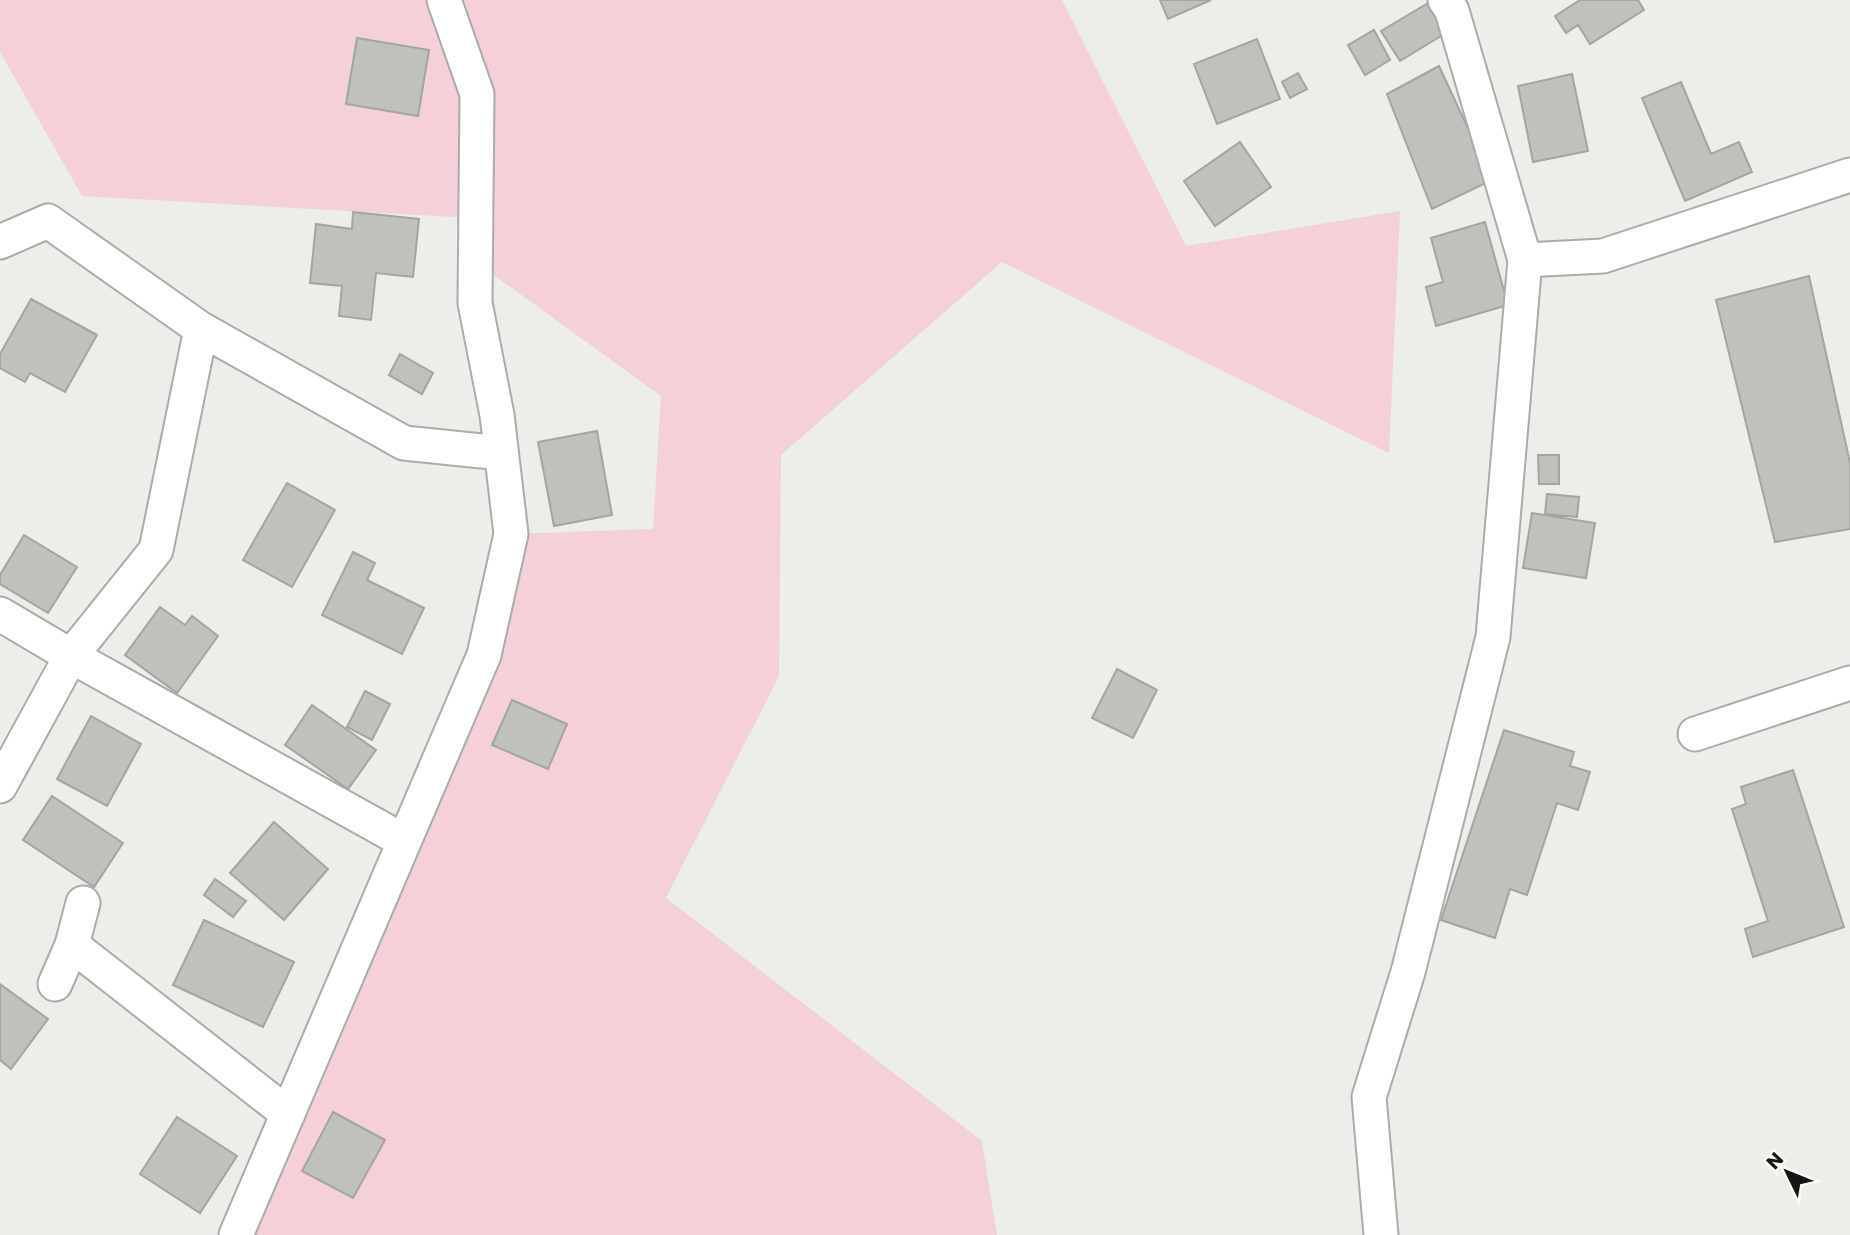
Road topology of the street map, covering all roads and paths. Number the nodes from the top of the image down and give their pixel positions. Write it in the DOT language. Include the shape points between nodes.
graph roads {
  1 [pos="444,0"];
  2 [pos="1454,4"];
  3 [pos="1850,175"];
  4 [pos="0,243"];
  5 [pos="1525,260"];
  6 [pos="201,329"];
  7 [pos="501,453"];
  8 [pos="0,614"];
  9 [pos="71,656"];
  10 [pos="1850,683"];
  11 [pos="1695,734"];
  12 [pos="0,786"];
  13 [pos="404,841"];
  14 [pos="83,904"];
  15 [pos="72,945"];
  16 [pos="55,984"];
  17 [pos="288,1114"];
  18 [pos="236,1235"];
  19 [pos="1381,1235"];
  1 -- 7 [label="street" via="477,94 475,303"];
  2 -- 5 [label="street"];
  3 -- 5 [label="street" via="1603,256"];
  4 -- 6 [label="street" via="47,221"];
  5 -- 19 [label="street" via="1493,637 1408,972 1370,1097"];
  6 -- 7 [label="street" via="404,443"];
  6 -- 9 [label="street" via="156,550"];
  7 -- 13 [label="street" via="511,534 484,654"];
  8 -- 9 [label="street"];
  9 -- 12 [label="street"];
  9 -- 13 [label="street"];
  10 -- 11 [label="street"];
  13 -- 17 [label="street"];
  14 -- 15 [label="street"];
  15 -- 16 [label="street"];
  15 -- 17 [label="street"];
  17 -- 18 [label="street"];
}
